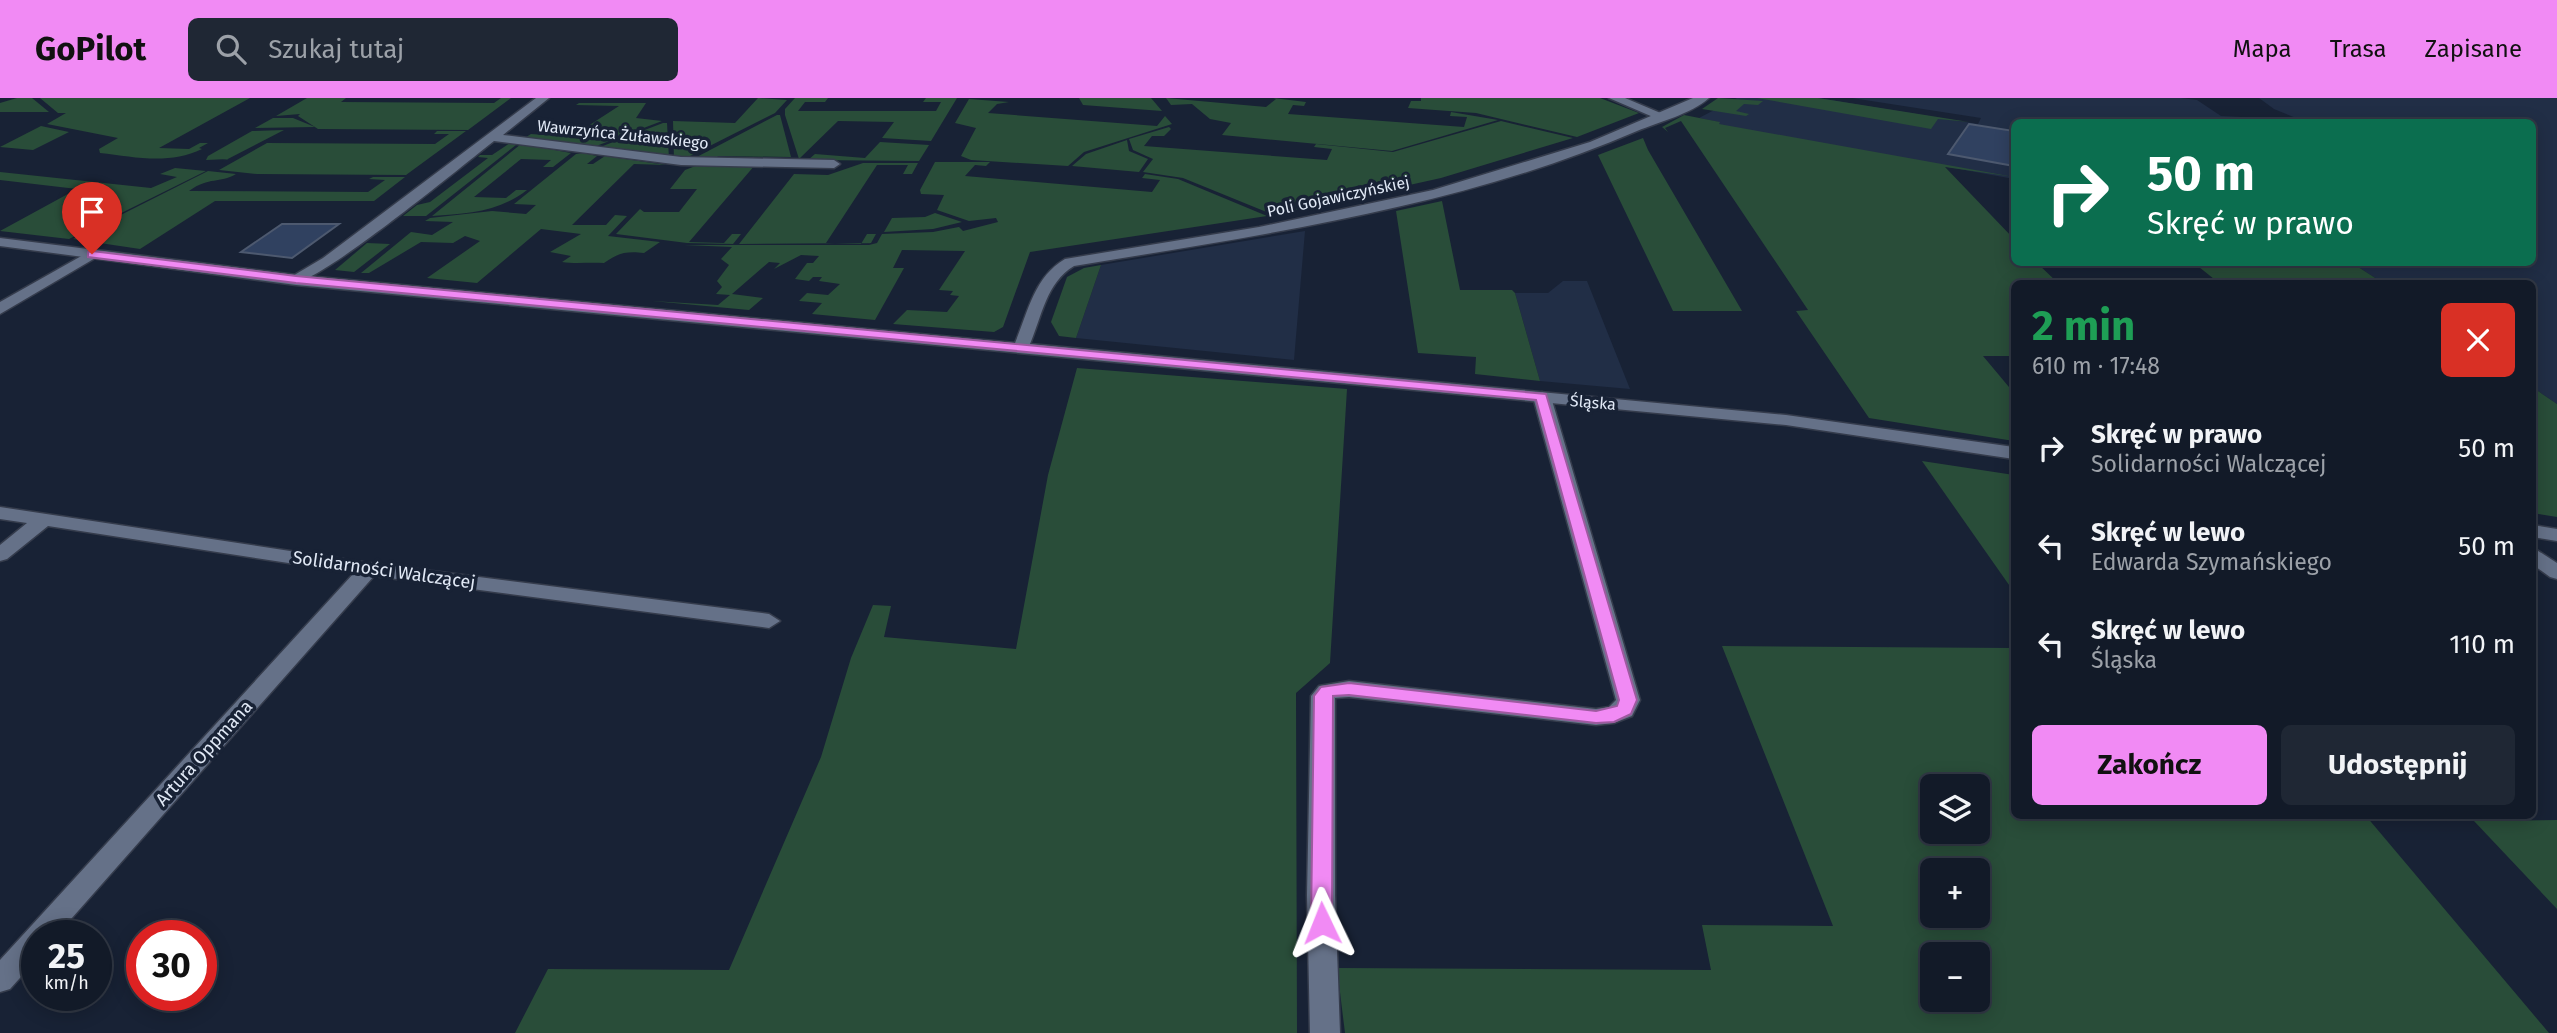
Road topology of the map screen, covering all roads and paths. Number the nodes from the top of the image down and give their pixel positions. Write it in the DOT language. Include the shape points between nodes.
graph roads {
  1 [pos="543,98"];
  2 [pos="1615,98"];
  3 [pos="1703,98"];
  4 [pos="1664,117"];
  5 [pos="493,137"];
  6 [pos="834,164"];
  7 [pos="0,243"];
  8 [pos="92,254"];
  9 [pos="296,280"];
  10 [pos="0,309"];
  11 [pos="1020,349"];
  12 [pos="1542,397"];
  13 [pos="2011,453"];
  14 [pos="0,513"];
  15 [pos="44,520"];
  16 [pos="2536,532"];
  17 [pos="2557,535"];
  18 [pos="0,555"];
  19 [pos="2536,556"];
  20 [pos="369,569"];
  21 [pos="2557,573"];
  22 [pos="769,621"];
  23 [pos="54,920"];
  24 [pos="21,957"];
  25 [pos="0,980"];
  26 [pos="1325,1033"];
  1 -- 5 [label="street"];
  2 -- 4 [label="street"];
  3 -- 4 [label="street, Poli Gojawiczyńskiej"];
  4 -- 11 [label="street, Poli Gojawiczyńskiej" via="1594,145 1436,193 1259,231 1070,262 1055,270 1047,282"];
  5 -- 6 [label="street, Wawrzyńca Żuławskiego" via="681,161"];
  5 -- 9 [label="street"];
  7 -- 8 [label="street, Śląska"];
  8 -- 9 [label="street, Śląska"];
  8 -- 10 [label="street"];
  9 -- 11 [label="street, Śląska"];
  11 -- 12 [label="street, Śląska"];
  12 -- 13 [label="street, Śląska" via="1818,424"];
  12 -- 26 [label="street" via="1628,700 1624,710 1596,717 1349,689 1335,688 1323,696"];
  14 -- 15 [label="street, Solidarności Walczącej"];
  15 -- 18 [label="street"];
  15 -- 20 [label="street, Solidarności Walczącej"];
  16 -- 17 [label="street"];
  19 -- 21 [label="street"];
  20 -- 22 [label="street, Solidarności Walczącej"];
  20 -- 23 [label="street, Artura Oppmana"];
  24 -- 25 [label="street, Artura Oppmana"];
}
